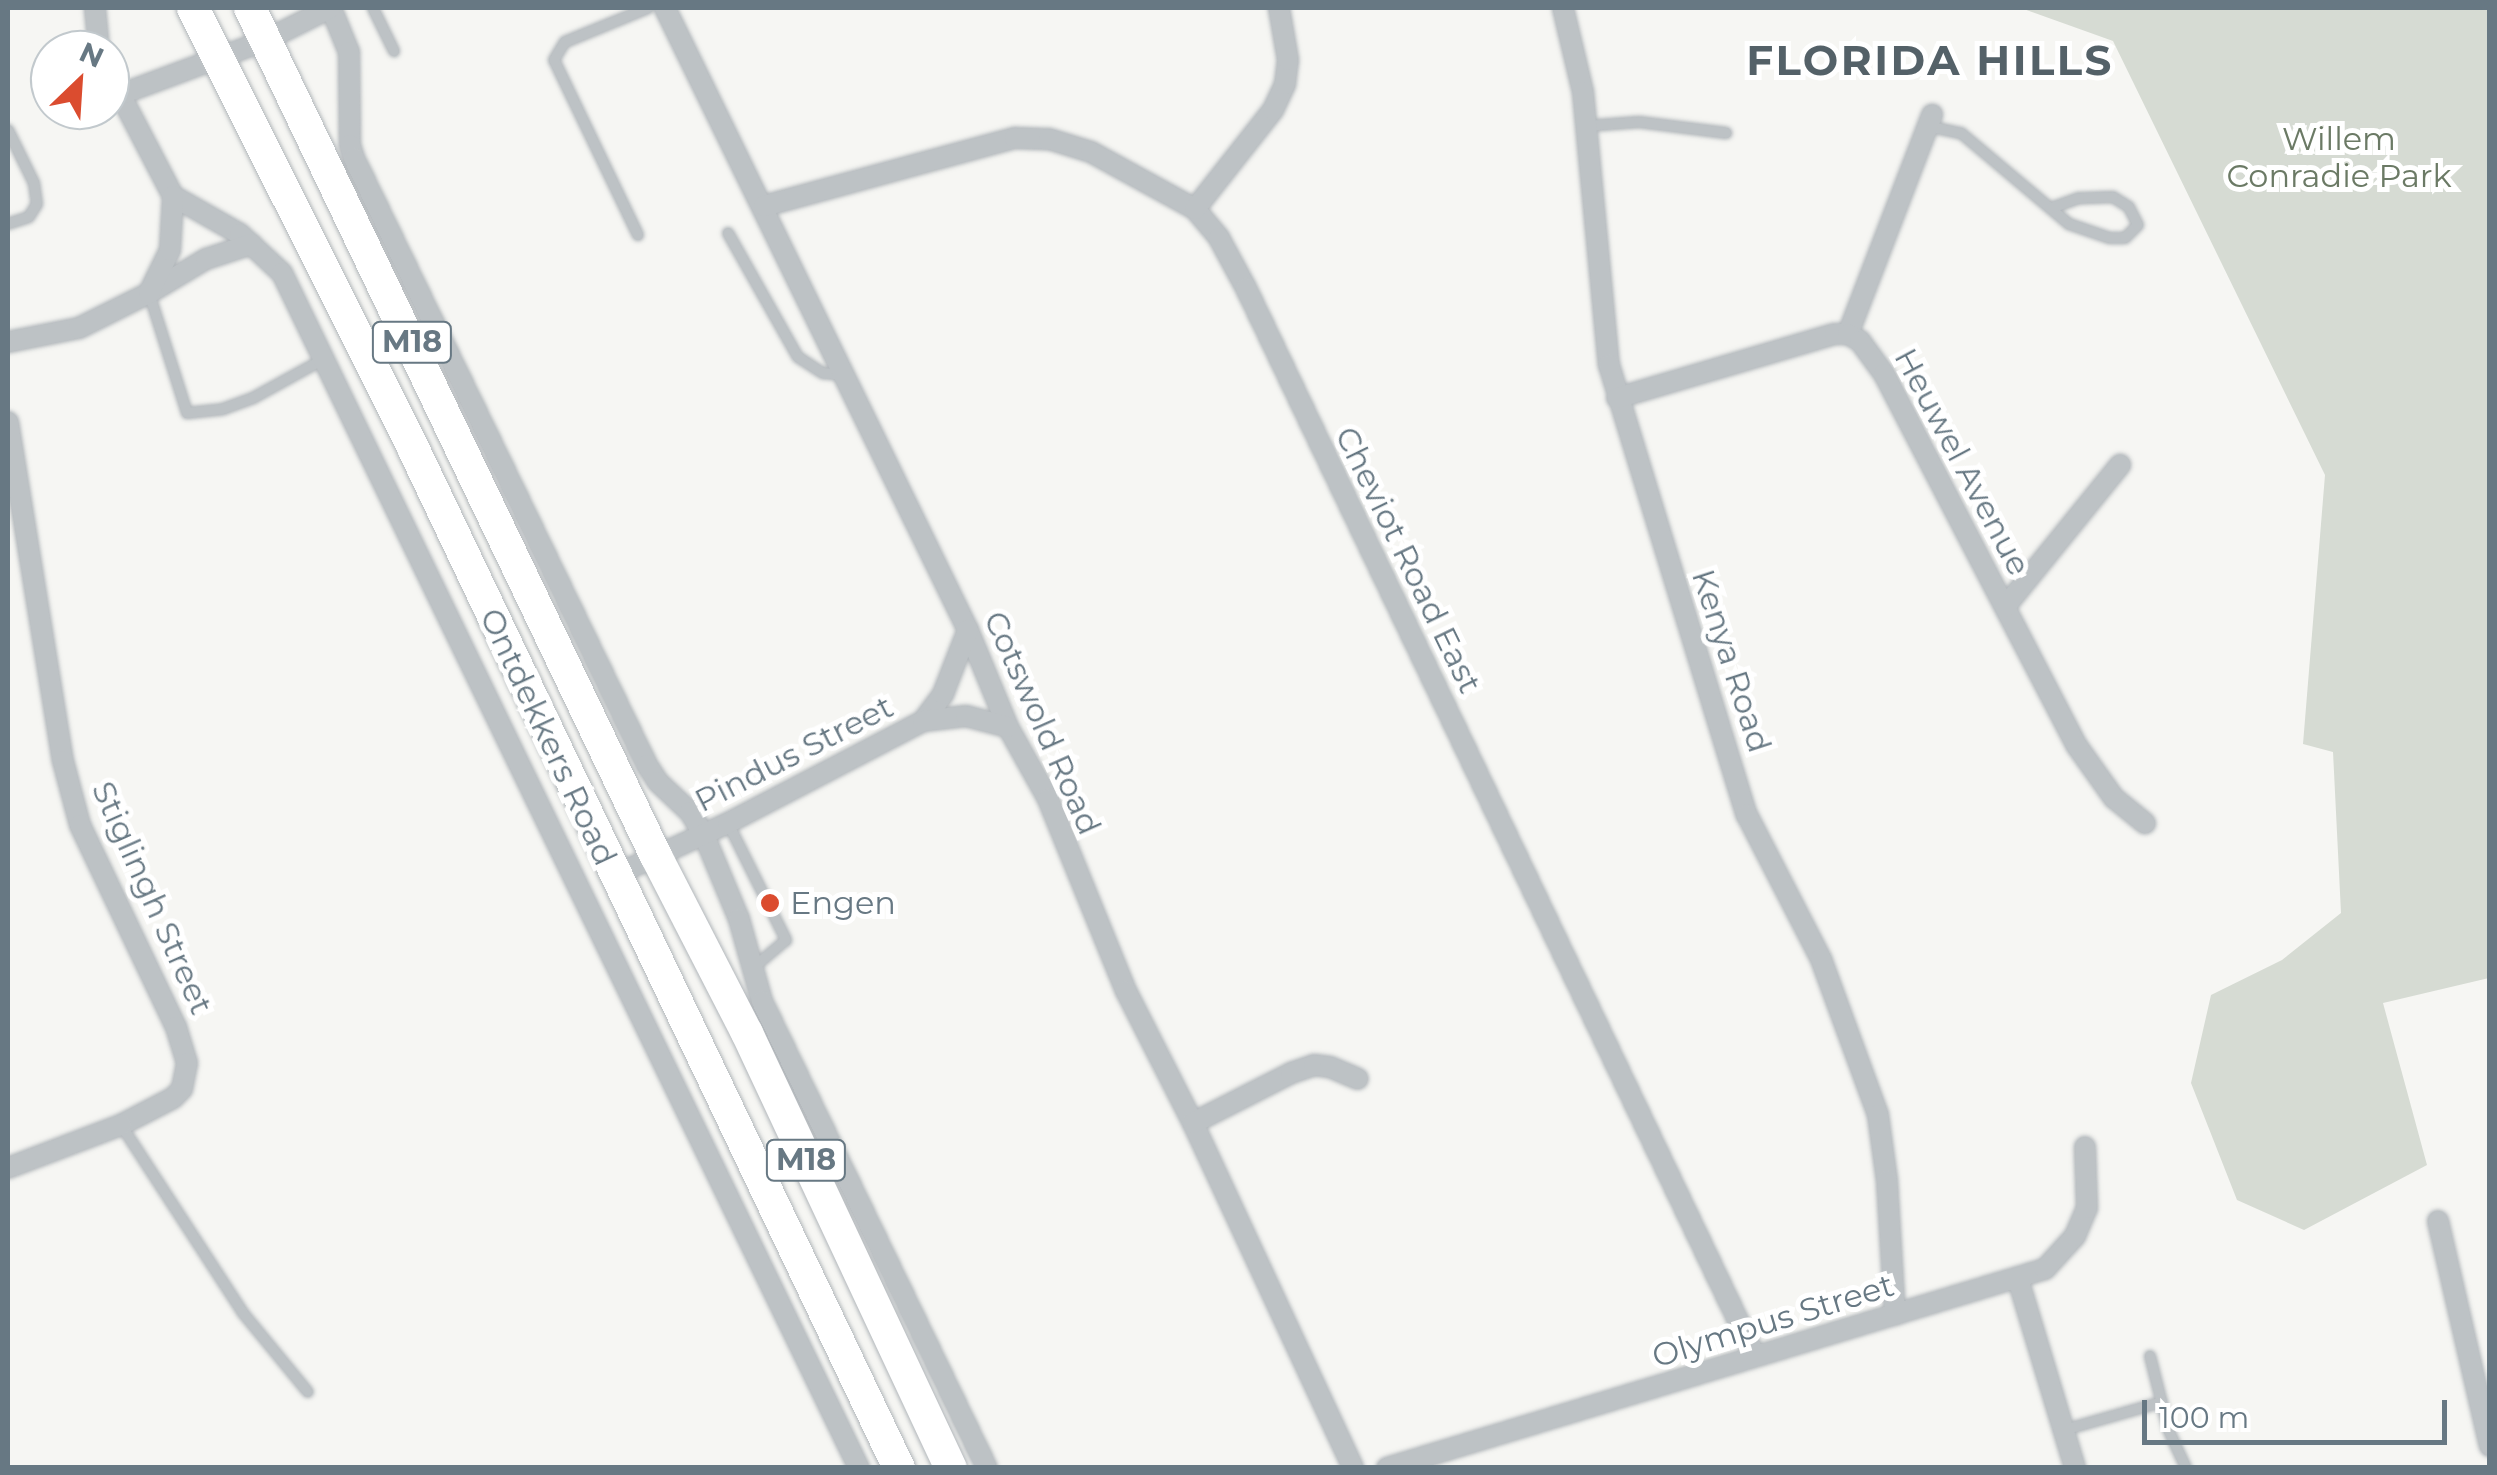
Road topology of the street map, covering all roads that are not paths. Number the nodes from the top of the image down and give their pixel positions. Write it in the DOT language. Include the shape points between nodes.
graph roads {
  1 [pos="192,8"];
  2 [pos="250,8"];
  3 [pos="331,8"];
  4 [pos="373,8"];
  5 [pos="648,8"];
  6 [pos="665,8"];
  7 [pos="1280,8"];
  8 [pos="1563,8"];
  9 [pos="618,13"];
  10 [pos="266,40"];
  11 [pos="394,51"];
  12 [pos="217,58"];
  13 [pos="130,91"];
  14 [pos="130,116"];
  15 [pos="1930,120"];
  16 [pos="1586,126"];
  17 [pos="8,130"];
  18 [pos="1726,132"];
  19 [pos="173,196"];
  20 [pos="764,206"];
  21 [pos="2051,208"];
  22 [pos="1195,209"];
  23 [pos="8,224"];
  24 [pos="728,233"];
  25 [pos="638,235"];
  26 [pos="252,244"];
  27 [pos="149,293"];
  28 [pos="1848,334"];
  29 [pos="8,342"];
  30 [pos="322,360"];
  31 [pos="846,375"];
  32 [pos="1618,398"];
  33 [pos="8,422"];
  34 [pos="2120,465"];
  35 [pos="2005,607"];
  36 [pos="968,630"];
  37 [pos="923,721"];
  38 [pos="1008,727"];
  39 [pos="728,823"];
  40 [pos="2145,823"];
  41 [pos="704,835"];
  42 [pos="656,856"];
  43 [pos="613,876"];
  44 [pos="753,968"];
  45 [pos="1358,1079"];
  46 [pos="1193,1123"];
  47 [pos="127,1134"];
  48 [pos="2085,1147"];
  49 [pos="8,1168"];
  50 [pos="2438,1221"];
  51 [pos="2018,1279"];
  52 [pos="1895,1315"];
  53 [pos="1754,1356"];
  54 [pos="2150,1356"];
  55 [pos="308,1392"];
  56 [pos="2162,1402"];
  57 [pos="2064,1430"];
  58 [pos="2490,1446"];
  59 [pos="859,1468"];
  60 [pos="899,1468"];
  61 [pos="951,1468"];
  62 [pos="987,1468"];
  63 [pos="1353,1468"];
  64 [pos="1387,1468"];
  65 [pos="2075,1468"];
  66 [pos="2186,1468"];
  1 -- 12 [label="main road, Ontdekkers Road / M18"];
  2 -- 10 [label="main road, Ontdekkers Road / M18"];
  3 -- 10 [label="street"];
  3 -- 41 [label="street" via="349,52 354,158 647,765"];
  4 -- 11 [label="lane"];
  5 -- 9 [label="lane"];
  6 -- 20 [label="street, Cotswold Road"];
  7 -- 22 [label="street" via="1285,84"];
  8 -- 16 [label="street, Kenya Road"];
  9 -- 25 [label="lane" via="564,42 554,60"];
  10 -- 12 [label="street"];
  10 -- 42 [label="main road, Ontdekkers Road / M18"];
  12 -- 13 [label="street"];
  12 -- 43 [label="main road, Ontdekkers Road / M18" via="414,450"];
  14 -- 19 [label="street"];
  15 -- 21 [label="lane" via="1962,133"];
  15 -- 28 [label="street"];
  16 -- 18 [label="lane" via="1652,122"];
  16 -- 32 [label="street, Kenya Road" via="1604,336"];
  17 -- 23 [label="lane" via="37,204 29,217"];
  19 -- 26 [label="street, Ontdekkers Road"];
  19 -- 27 [label="street" via="170,250"];
  20 -- 22 [label="street, Cheviot Road East" via="1015,138 1050,139 1091,152"];
  20 -- 31 [label="street, Cotswold Road"];
  21 -- 21 [label="lane" via="2079,198 2114,198 2129,207 2138,225 2125,238 2110,238 2069,224"];
  22 -- 53 [label="street, Cheviot Road East" via="1220,238 1246,288"];
  24 -- 31 [label="lane" via="798,357 822,373"];
  26 -- 27 [label="street" via="206,259"];
  26 -- 30 [label="street, Ontdekkers Road" via="282,272"];
  27 -- 29 [label="street" via="78,328"];
  27 -- 30 [label="lane" via="187,413 253,398"];
  28 -- 32 [label="street, Heuwel Avenue"];
  28 -- 35 [label="street, Heuwel Avenue" via="1879,364"];
  30 -- 59 [label="street, Ontdekkers Road"];
  31 -- 36 [label="street, Cotswold Road"];
  32 -- 52 [label="street, Kenya Road" via="1747,814 1821,959 1878,1115"];
  33 -- 47 [label="street, Stiglingh Street" via="80,825 184,1045 182,1089"];
  34 -- 35 [label="street"];
  35 -- 40 [label="street, Heuwel Avenue" via="2094,772"];
  36 -- 37 [label="street" via="943,694"];
  36 -- 38 [label="street, Cotswold Road"];
  37 -- 38 [label="street, Pindus Street" via="966,716"];
  37 -- 39 [label="street, Pindus Street"];
  38 -- 46 [label="street, Cotswold Road" via="1048,799 1126,991"];
  39 -- 41 [label="street, Pindus Street"];
  39 -- 44 [label="lane" via="785,936"];
  41 -- 42 [label="street, Pindus Street"];
  41 -- 44 [label="street"];
  42 -- 43 [label="street, Pindus Street"];
  42 -- 61 [label="main road, Ontdekkers Road / M18" via="747,1033"];
  43 -- 60 [label="main road, Ontdekkers Road / M18"];
  44 -- 62 [label="street" via="762,1000"];
  45 -- 46 [label="street" via="1330,1067 1290,1072"];
  46 -- 63 [label="street, Cotswold Road"];
  47 -- 49 [label="street, Stiglingh Street"];
  47 -- 55 [label="lane" via="243,1313"];
  48 -- 51 [label="street, Olympus Street" via="2087,1208 2075,1236 2055,1262"];
  50 -- 58 [label="street"];
  51 -- 52 [label="street, Olympus Street"];
  51 -- 57 [label="street"];
  52 -- 53 [label="street, Olympus Street"];
  53 -- 64 [label="street, Olympus Street"];
  54 -- 56 [label="lane"];
  56 -- 57 [label="lane"];
  56 -- 66 [label="lane"];
  57 -- 65 [label="street"];
}
